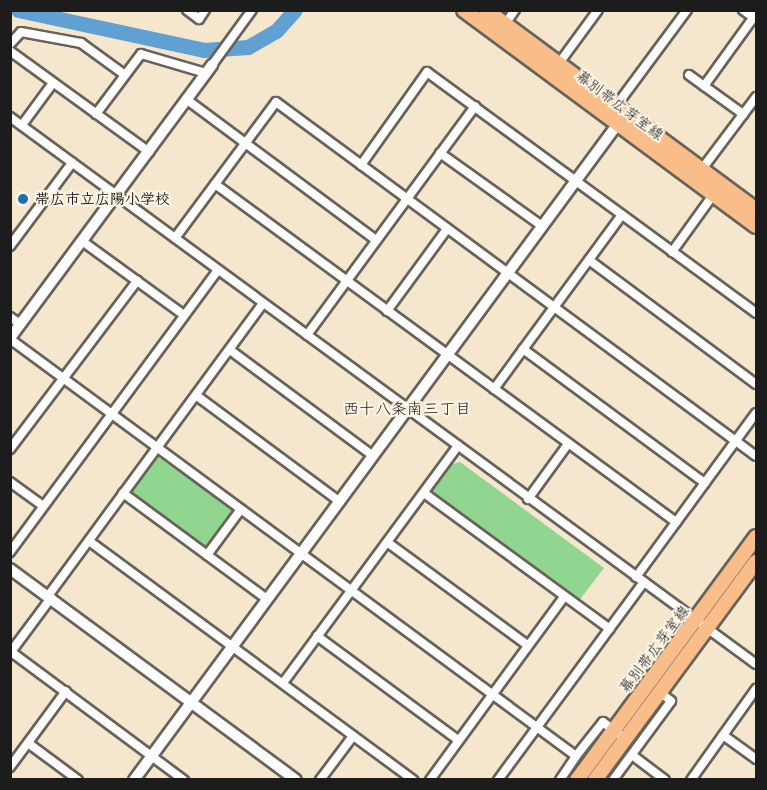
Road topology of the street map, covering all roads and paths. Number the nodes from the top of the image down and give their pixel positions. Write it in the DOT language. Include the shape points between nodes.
graph roads {
  1 [pos="187,10"];
  2 [pos="205,10"];
  3 [pos="252,10"];
  4 [pos="464,10"];
  5 [pos="486,10"];
  6 [pos="515,10"];
  7 [pos="598,10"];
  8 [pos="687,10"];
  9 [pos="743,10"];
  10 [pos="755,16"];
  11 [pos="501,30"];
  12 [pos="10,44"];
  13 [pos="10,51"];
  14 [pos="209,69"];
  15 [pos="555,69"];
  16 [pos="125,75"];
  17 [pos="689,75"];
  18 [pos="53,83"];
  19 [pos="704,86"];
  20 [pos="756,96"];
  21 [pos="186,99"];
  22 [pos="475,106"];
  23 [pos="96,114"];
  24 [pos="743,114"];
  25 [pos="620,115"];
  26 [pos="10,117"];
  27 [pos="22,125"];
  28 [pos="246,143"];
  29 [pos="149,152"];
  30 [pos="440,153"];
  31 [pos="72,163"];
  32 [pos="361,165"];
  33 [pos="698,175"];
  34 [pos="576,180"];
  35 [pos="215,184"];
  36 [pos="717,189"];
  37 [pos="117,195"];
  38 [pos="407,199"];
  39 [pos="756,210"];
  40 [pos="622,215"];
  41 [pos="542,226"];
  42 [pos="756,226"];
  43 [pos="447,229"];
  44 [pos="176,238"];
  45 [pos="376,240"];
  46 [pos="82,241"];
  47 [pos="10,246"];
  48 [pos="672,252"];
  49 [pos="588,260"];
  50 [pos="218,270"];
  51 [pos="507,273"];
  52 [pos="345,280"];
  53 [pos="137,281"];
  54 [pos="263,303"];
  55 [pos="553,309"];
  56 [pos="387,311"];
  57 [pos="756,313"];
  58 [pos="184,315"];
  59 [pos="10,317"];
  60 [pos="20,324"];
  61 [pos="307,334"];
  62 [pos="10,338"];
  63 [pos="523,349"];
  64 [pos="230,350"];
  65 [pos="447,355"];
  66 [pos="63,377"];
  67 [pos="756,384"];
  68 [pos="494,389"];
  69 [pos="196,396"];
  70 [pos="407,409"];
  71 [pos="112,413"];
  72 [pos="756,413"];
  73 [pos="736,441"];
  74 [pos="568,444"];
  75 [pos="458,446"];
  76 [pos="158,447"];
  77 [pos="10,449"];
  78 [pos="373,456"];
  79 [pos="756,456"];
  80 [pos="10,482"];
  81 [pos="705,483"];
  82 [pos="123,493"];
  83 [pos="424,493"];
  84 [pos="528,499"];
  85 [pos="339,502"];
  86 [pos="43,506"];
  87 [pos="241,509"];
  88 [pos="676,522"];
  89 [pos="756,537"];
  90 [pos="89,541"];
  91 [pos="387,542"];
  92 [pos="10,552"];
  93 [pos="301,554"];
  94 [pos="207,555"];
  95 [pos="10,568"];
  96 [pos="755,569"];
  97 [pos="636,577"];
  98 [pos="644,582"];
  99 [pos="351,590"];
  100 [pos="49,597"];
  101 [pos="564,597"];
  102 [pos="267,599"];
  103 [pos="696,621"];
  104 [pos="610,629"];
  105 [pos="707,629"];
  106 [pos="317,636"];
  107 [pos="527,645"];
  108 [pos="232,646"];
  109 [pos="11,652"];
  110 [pos="756,664"];
  111 [pos="283,683"];
  112 [pos="756,689"];
  113 [pos="66,691"];
  114 [pos="660,692"];
  115 [pos="492,694"];
  116 [pos="191,703"];
  117 [pos="537,728"];
  118 [pos="614,730"];
  119 [pos="353,735"];
  120 [pos="723,735"];
  121 [pos="626,739"];
  122 [pos="458,740"];
  123 [pos="28,743"];
  124 [pos="152,755"];
  125 [pos="632,755"];
  126 [pos="576,756"];
  127 [pos="756,759"];
  128 [pos="10,767"];
  129 [pos="78,780"];
  130 [pos="134,780"];
  131 [pos="184,780"];
  132 [pos="296,780"];
  133 [pos="320,780"];
  134 [pos="413,780"];
  135 [pos="430,780"];
  136 [pos="498,780"];
  137 [pos="560,780"];
  138 [pos="577,780"];
  139 [pos="595,780"];
  140 [pos="613,780"];
  141 [pos="665,780"];
  142 [pos="691,780"];
  1 -- 2 [label="street" via="199,19"];
  3 -- 14 [label="street"];
  4 -- 11 [label="main road, 幕別帯広芽室線"];
  5 -- 11 [label="main road, 幕別帯広芽室線"];
  6 -- 11 [label="street"];
  7 -- 15 [label="street"];
  8 -- 25 [label="street"];
  9 -- 10 [label="street"];
  10 -- 19 [label="street"];
  11 -- 15 [label="main road, 幕別帯広芽室線"];
  12 -- 16 [label="street" via="21,32 81,43"];
  13 -- 18 [label="street"];
  14 -- 16 [label="street" via="141,54"];
  14 -- 21 [label="street"];
  15 -- 25 [label="main road, 幕別帯広芽室線"];
  16 -- 23 [label="street"];
  17 -- 19 [label="street"];
  18 -- 23 [label="street"];
  18 -- 27 [label="street"];
  19 -- 24 [label="street"];
  20 -- 24 [label="street"];
  21 -- 28 [label="street"];
  21 -- 29 [label="street"];
  22 -- 30 [label="street"];
  22 -- 32 [label="street" via="427,72"];
  22 -- 34 [label="street"];
  23 -- 29 [label="street"];
  24 -- 33 [label="street"];
  25 -- 33 [label="main road, 幕別帯広芽室線"];
  25 -- 34 [label="street"];
  26 -- 27 [label="street"];
  27 -- 31 [label="street"];
  28 -- 32 [label="street" via="276,102"];
  28 -- 35 [label="street"];
  28 -- 45 [label="street"];
  29 -- 37 [label="street"];
  30 -- 38 [label="street"];
  30 -- 41 [label="street"];
  31 -- 37 [label="street"];
  31 -- 47 [label="street"];
  32 -- 38 [label="street"];
  33 -- 36 [label="main road, 幕別帯広芽室線"];
  34 -- 40 [label="street"];
  34 -- 41 [label="street"];
  35 -- 44 [label="street"];
  35 -- 52 [label="street"];
  36 -- 39 [label="main road, 幕別帯広芽室線"];
  36 -- 42 [label="main road, 幕別帯広芽室線"];
  36 -- 48 [label="street"];
  37 -- 44 [label="street"];
  37 -- 46 [label="street"];
  38 -- 43 [label="street"];
  38 -- 45 [label="street"];
  40 -- 48 [label="street"];
  40 -- 49 [label="street"];
  41 -- 51 [label="street"];
  43 -- 51 [label="street"];
  43 -- 56 [label="street"];
  44 -- 50 [label="street"];
  45 -- 52 [label="street"];
  46 -- 53 [label="street"];
  46 -- 60 [label="street"];
  48 -- 57 [label="street"];
  49 -- 55 [label="street"];
  49 -- 67 [label="street"];
  50 -- 54 [label="street"];
  50 -- 58 [label="street"];
  51 -- 55 [label="street"];
  51 -- 65 [label="street"];
  52 -- 56 [label="street"];
  52 -- 61 [label="street"];
  53 -- 58 [label="street"];
  53 -- 66 [label="street"];
  54 -- 61 [label="street"];
  54 -- 64 [label="street"];
  55 -- 63 [label="street"];
  55 -- 73 [label="street"];
  56 -- 65 [label="street"];
  58 -- 71 [label="street"];
  59 -- 60 [label="street"];
  60 -- 62 [label="street"];
  61 -- 70 [label="street"];
  62 -- 66 [label="street"];
  63 -- 68 [label="street"];
  63 -- 81 [label="street"];
  64 -- 69 [label="street"];
  64 -- 78 [label="street"];
  65 -- 68 [label="street"];
  65 -- 70 [label="street"];
  66 -- 71 [label="street"];
  66 -- 77 [label="street"];
  68 -- 74 [label="street"];
  69 -- 76 [label="street"];
  69 -- 85 [label="street"];
  70 -- 75 [label="street"];
  70 -- 78 [label="street"];
  71 -- 76 [label="street"];
  71 -- 86 [label="street"];
  72 -- 73 [label="street"];
  73 -- 79 [label="street"];
  73 -- 81 [label="street"];
  74 -- 84 [label="street"];
  74 -- 88 [label="street"];
  75 -- 83 [label="street"];
  75 -- 84 [label="street"];
  76 -- 82 [label="street"];
  76 -- 87 [label="street"];
  78 -- 85 [label="street"];
  80 -- 86 [label="street"];
  81 -- 88 [label="street"];
  82 -- 90 [label="street"];
  82 -- 94 [label="street"];
  83 -- 91 [label="street"];
  83 -- 101 [label="street"];
  84 -- 97 [label="street"];
  85 -- 93 [label="street"];
  86 -- 92 [label="street"];
  87 -- 93 [label="street"];
  87 -- 94 [label="street"];
  88 -- 97 [label="street"];
  89 -- 103 [label="main road, 幕別帯広芽室線"];
  90 -- 100 [label="street"];
  90 -- 108 [label="street"];
  91 -- 99 [label="street"];
  91 -- 107 [label="street"];
  93 -- 99 [label="street"];
  93 -- 102 [label="street"];
  94 -- 102 [label="street"];
  95 -- 100 [label="street"];
  96 -- 105 [label="main road, 幕別帯広芽室線"];
  97 -- 98 [label="street"];
  98 -- 103 [label="street"];
  98 -- 104 [label="street"];
  99 -- 106 [label="street"];
  99 -- 115 [label="street"];
  100 -- 109 [label="street"];
  100 -- 116 [label="street"];
  101 -- 104 [label="street"];
  101 -- 107 [label="street"];
  102 -- 108 [label="street"];
  103 -- 105 [label="street"];
  103 -- 118 [label="main road, 幕別帯広芽室線"];
  104 -- 117 [label="street"];
  105 -- 110 [label="street"];
  105 -- 114 [label="main road, 幕別帯広芽室線"];
  106 -- 111 [label="street"];
  106 -- 122 [label="street"];
  107 -- 115 [label="street"];
  108 -- 111 [label="street"];
  108 -- 116 [label="street"];
  109 -- 113 [label="street"];
  111 -- 119 [label="street"];
  112 -- 120 [label="street"];
  113 -- 123 [label="street"];
  113 -- 124 [label="street"];
  114 -- 121 [label="main road, 幕別帯広芽室線"];
  114 -- 125 [label="street" via="671,701"];
  115 -- 117 [label="street"];
  115 -- 122 [label="street"];
  116 -- 124 [label="street"];
  116 -- 132 [label="street"];
  117 -- 126 [label="street"];
  117 -- 136 [label="street"];
  118 -- 121 [label="street"];
  118 -- 126 [label="street" via="603,722"];
  118 -- 138 [label="main road, 幕別帯広芽室線"];
  119 -- 133 [label="street"];
  119 -- 134 [label="street"];
  120 -- 127 [label="street"];
  120 -- 142 [label="street"];
  121 -- 139 [label="main road, 幕別帯広芽室線"];
  122 -- 135 [label="street"];
  123 -- 128 [label="street"];
  123 -- 129 [label="street"];
  124 -- 130 [label="street"];
  124 -- 131 [label="street"];
  125 -- 140 [label="street"];
  125 -- 141 [label="street"];
  126 -- 137 [label="street"];
}
